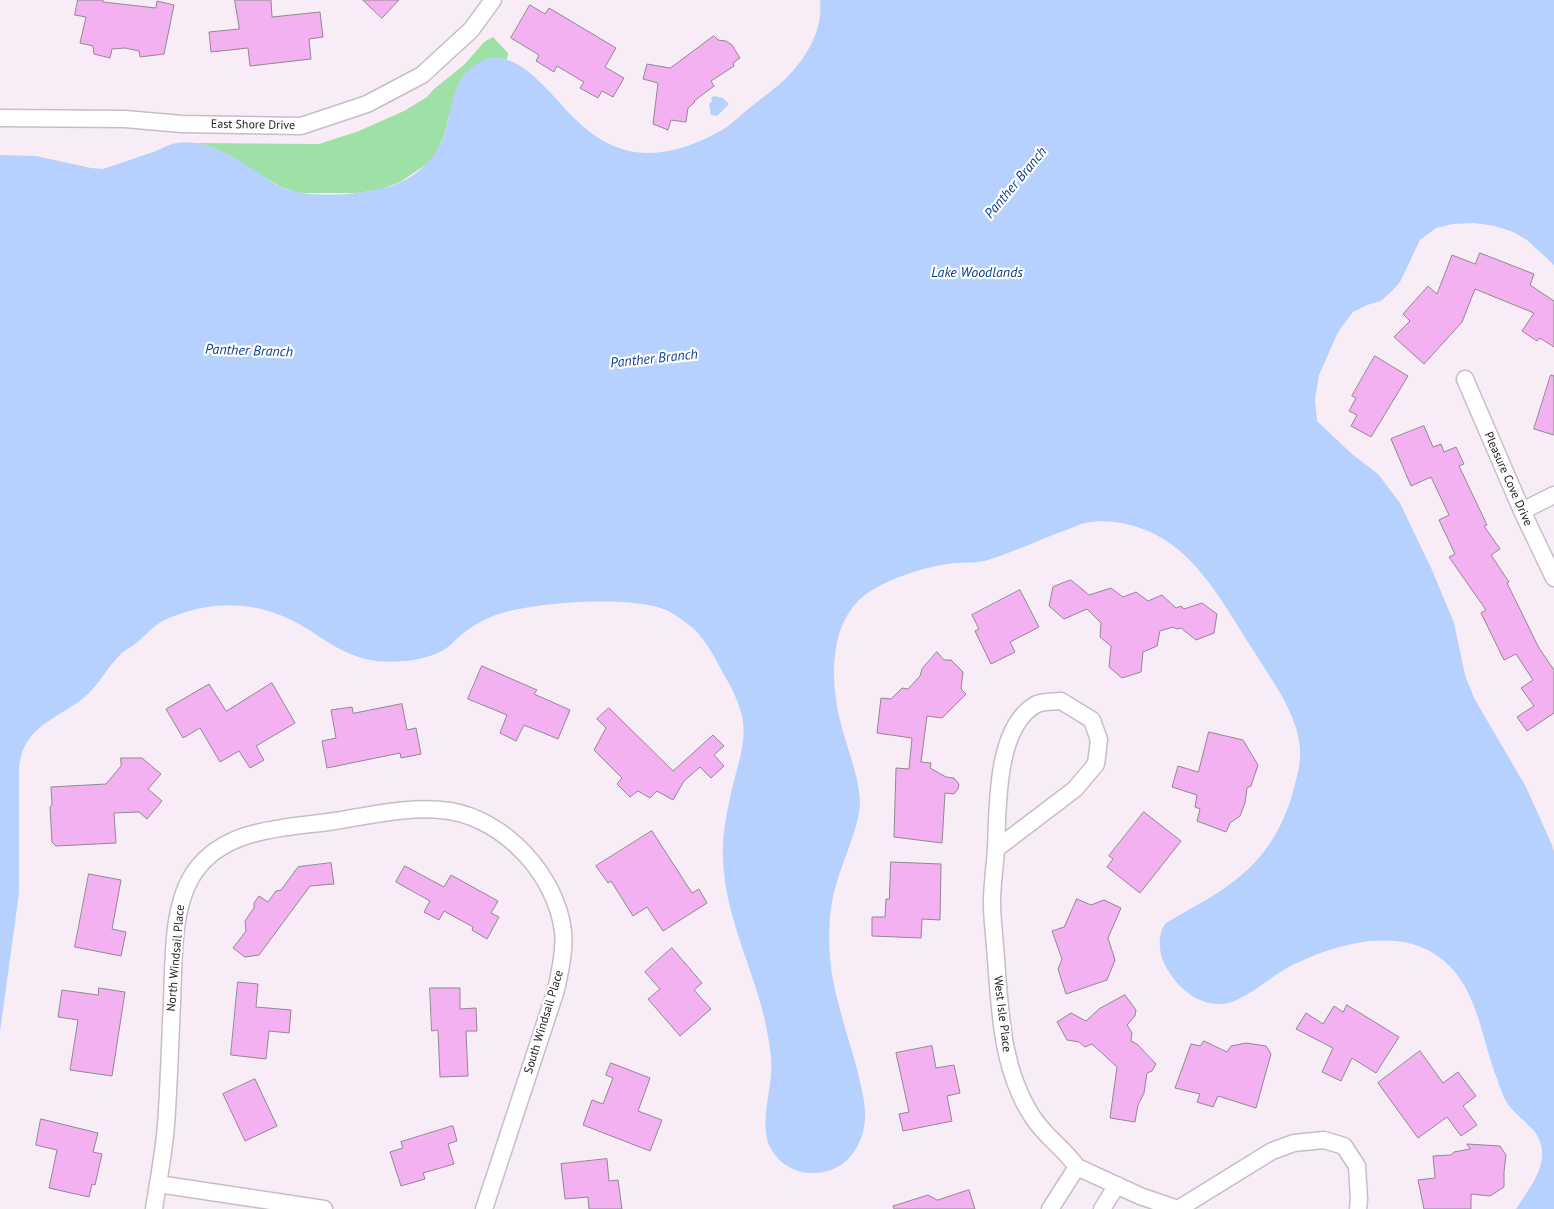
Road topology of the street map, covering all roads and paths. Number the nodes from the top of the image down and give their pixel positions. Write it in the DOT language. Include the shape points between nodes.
graph roads {
  1 [pos="493,0"];
  2 [pos="0,118"];
  3 [pos="1465,379"];
  4 [pos="1554,495"];
  5 [pos="1522,511"];
  6 [pos="1554,578"];
  7 [pos="342,820"];
  8 [pos="996,849"];
  9 [pos="1077,1167"];
  10 [pos="158,1184"];
  11 [pos="1117,1185"];
  12 [pos="154,1209"];
  13 [pos="324,1209"];
  14 [pos="484,1209"];
  15 [pos="1050,1209"];
  16 [pos="1102,1209"];
  17 [pos="1178,1209"];
  18 [pos="1358,1209"];
  1 -- 2 [label="street, East Shore Drive" via="471,30 422,74 367,104 301,126 182,124 125,118"];
  3 -- 5 [label="street, Pleasure Cove Drive"];
  4 -- 5 [label="street"];
  5 -- 6 [label="street, Pleasure Cove Drive"];
  7 -- 10 [label="street, North Windsail Place" via="243,836 210,855 196,869 186,888 179,906 174,956 166,1127"];
  7 -- 14 [label="street, South Windsail Place" via="426,809 451,811 474,818 514,842 534,864 557,908 563,931 562,961 556,990"];
  8 -- 8 [label="street, West Isle Place" via="1075,789 1096,764 1099,740 1092,720 1062,700 1036,705 1016,723 1001,773"];
  8 -- 9 [label="street, West Isle Place" via="992,902 1000,1013 1007,1055 1019,1092 1032,1116"];
  9 -- 11 [label="street, West Isle Place"];
  9 -- 15 [label="street"];
  10 -- 12 [label="street, North Windsail Place"];
  10 -- 13 [label="street"];
  11 -- 16 [label="street"];
  11 -- 17 [label="street, West Isle Place"];
  17 -- 18 [label="street, West Isle Place" via="1272,1151 1294,1143 1324,1140 1344,1146 1357,1166"];
}
